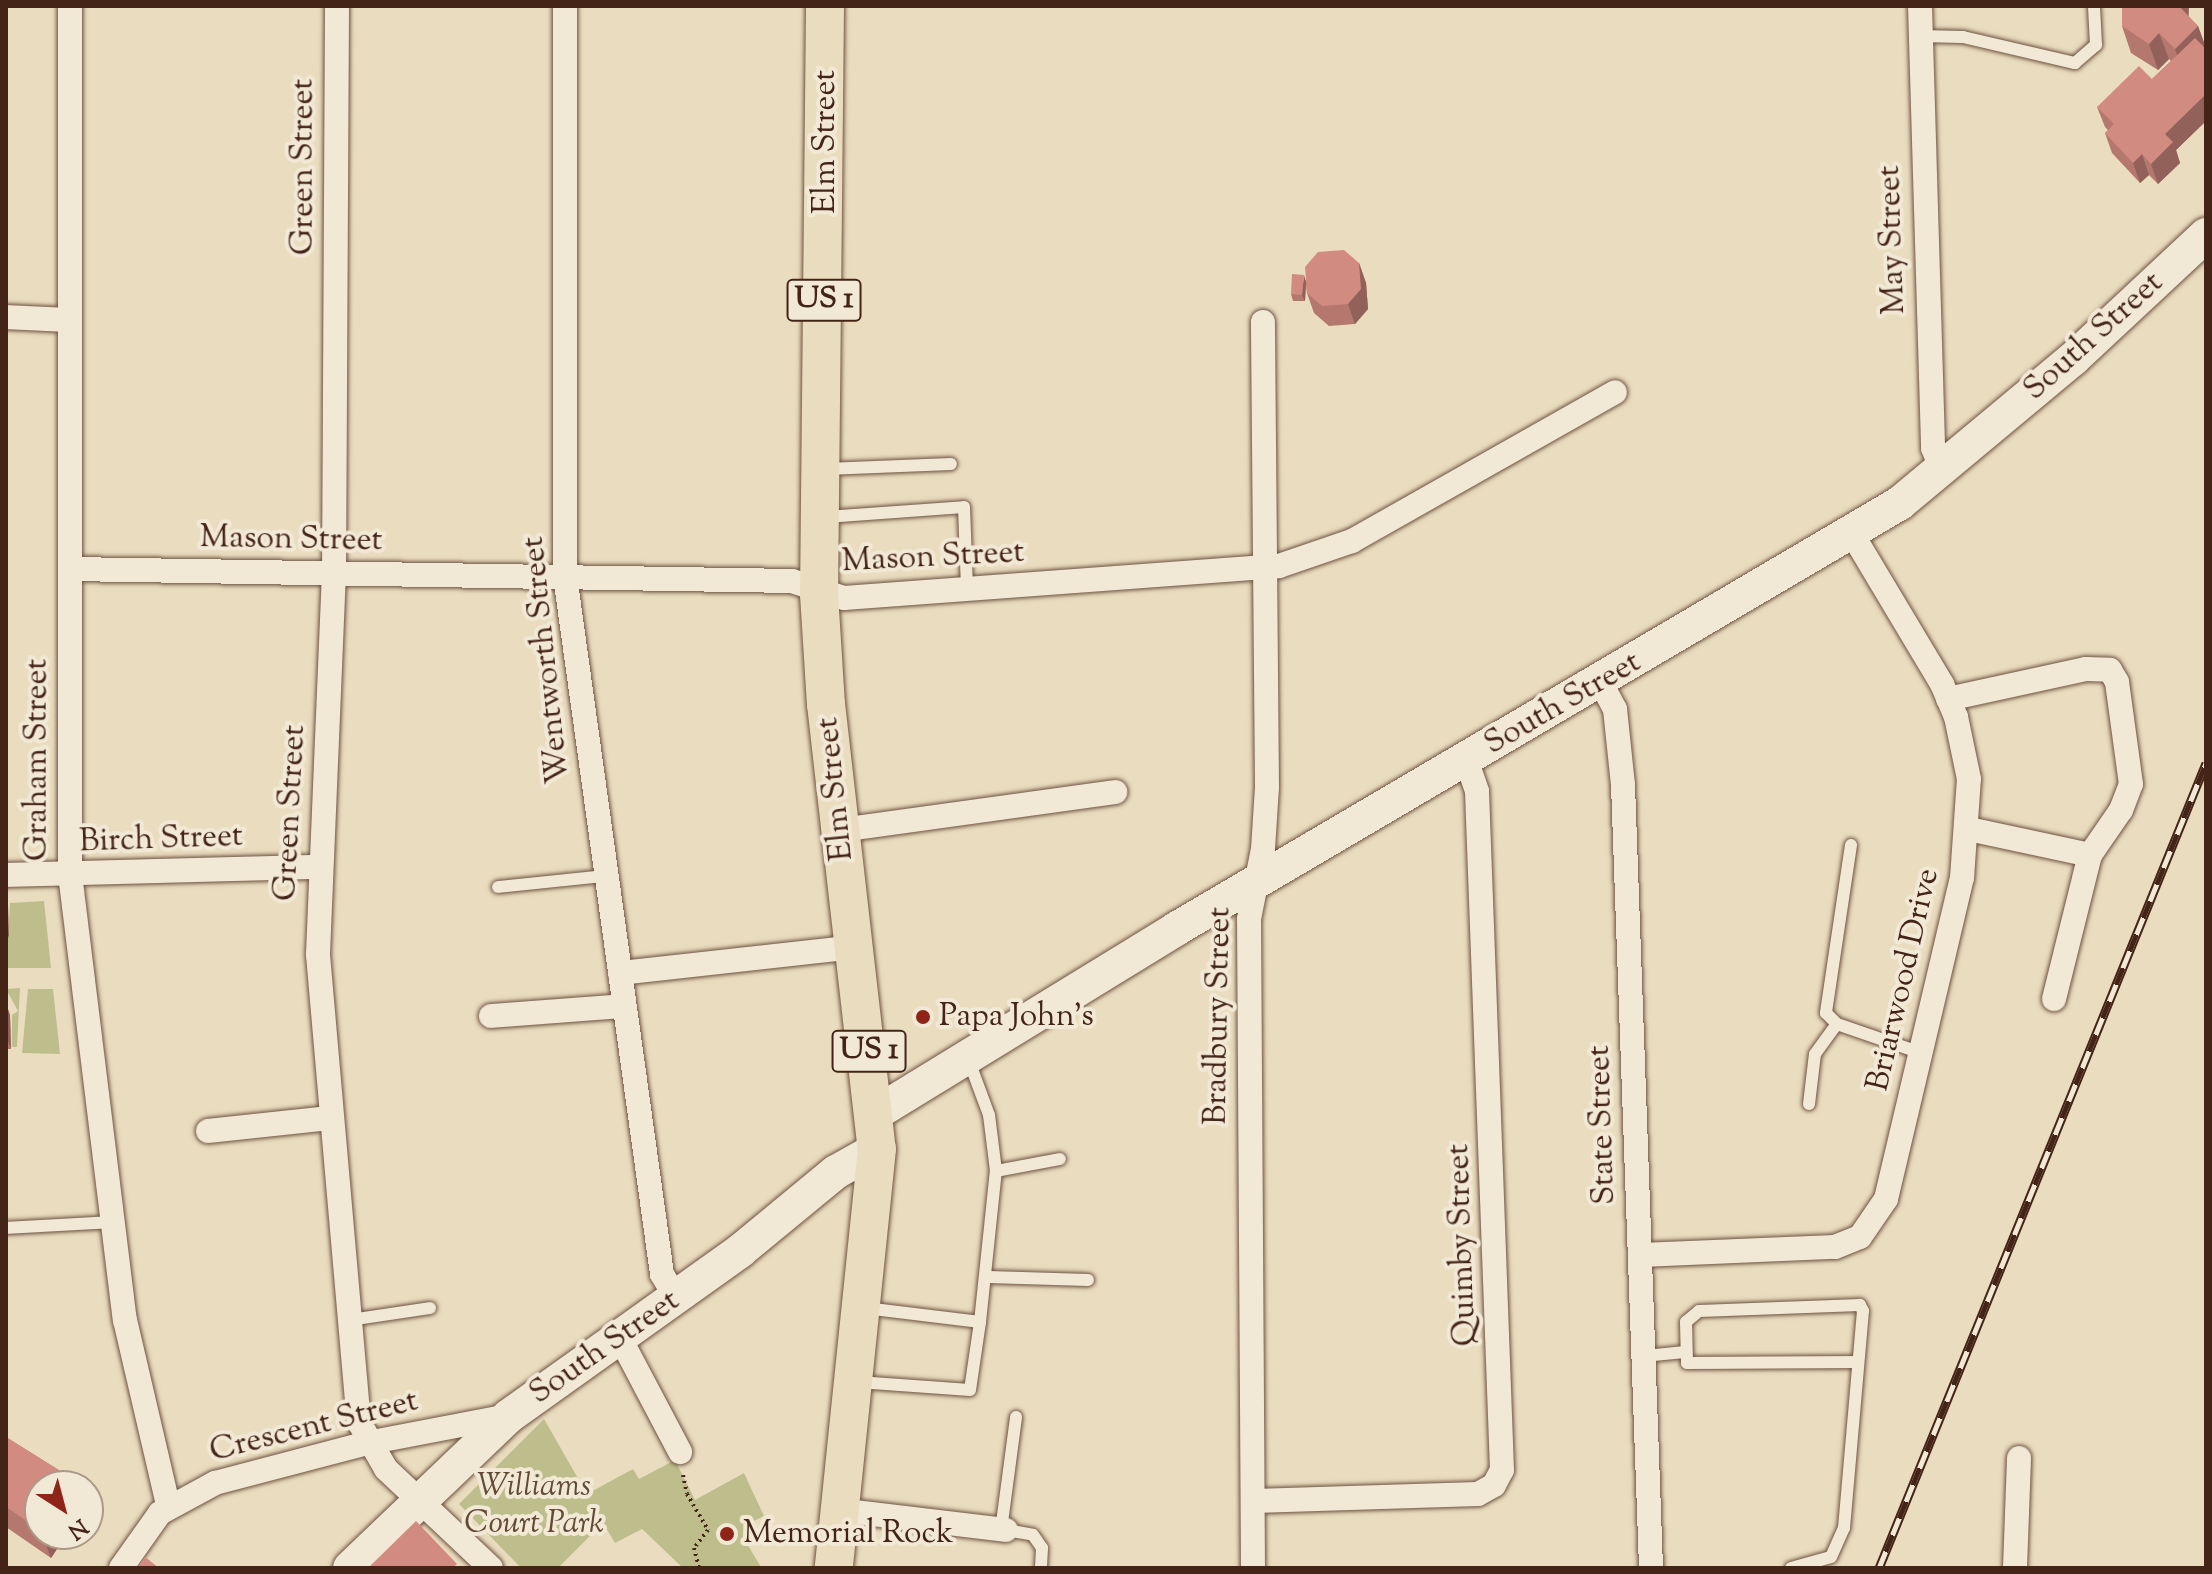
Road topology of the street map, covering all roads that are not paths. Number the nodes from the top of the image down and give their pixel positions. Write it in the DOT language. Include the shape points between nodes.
graph roads {
  1 [pos="70,6"];
  2 [pos="337,6"];
  3 [pos="565,6"];
  4 [pos="825,6"];
  5 [pos="1920,6"];
  6 [pos="2094,6"];
  7 [pos="1920,36"];
  8 [pos="2206,235"];
  9 [pos="6,317"];
  10 [pos="67,320"];
  11 [pos="1263,322"];
  12 [pos="1615,392"];
  13 [pos="951,464"];
  14 [pos="818,469"];
  15 [pos="1942,470"];
  16 [pos="819,518"];
  17 [pos="1853,535"];
  18 [pos="1264,567"];
  19 [pos="70,569"];
  20 [pos="334,572"];
  21 [pos="565,576"];
  22 [pos="967,589"];
  23 [pos="819,594"];
  24 [pos="1601,683"];
  25 [pos="1948,699"];
  26 [pos="1466,759"];
  27 [pos="1115,792"];
  28 [pos="1969,829"];
  29 [pos="841,830"];
  30 [pos="1851,845"];
  31 [pos="2090,855"];
  32 [pos="318,867"];
  33 [pos="70,874"];
  34 [pos="6,875"];
  35 [pos="604,876"];
  36 [pos="1254,884"];
  37 [pos="498,887"];
  38 [pos="854,947"];
  39 [pos="620,973"];
  40 [pos="2054,999"];
  41 [pos="624,1006"];
  42 [pos="491,1016"];
  43 [pos="1837,1024"];
  44 [pos="1921,1053"];
  45 [pos="968,1058"];
  46 [pos="1809,1104"];
  47 [pos="329,1118"];
  48 [pos="208,1131"];
  49 [pos="877,1131"];
  50 [pos="1060,1159"];
  51 [pos="996,1171"];
  52 [pos="112,1222"];
  53 [pos="6,1228"];
  54 [pos="1641,1255"];
  55 [pos="988,1277"];
  56 [pos="1088,1280"];
  57 [pos="676,1298"];
  58 [pos="430,1308"];
  59 [pos="861,1308"];
  60 [pos="350,1320"];
  61 [pos="980,1322"];
  62 [pos="620,1338"];
  63 [pos="1684,1352"];
  64 [pos="1644,1356"];
  65 [pos="1858,1362"];
  66 [pos="853,1381"];
  67 [pos="509,1416"];
  68 [pos="1016,1417"];
  69 [pos="367,1443"];
  70 [pos="680,1452"];
  71 [pos="2019,1458"];
  72 [pos="418,1500"];
  73 [pos="1254,1501"];
  74 [pos="168,1505"];
  75 [pos="839,1510"];
  76 [pos="1003,1530"];
  77 [pos="121,1568"];
  78 [pos="350,1568"];
  79 [pos="491,1568"];
  80 [pos="834,1568"];
  81 [pos="1041,1568"];
  82 [pos="1253,1568"];
  83 [pos="1651,1568"];
  84 [pos="1791,1568"];
  85 [pos="2015,1568"];
  1 -- 10 [label="street, Graham Street"];
  2 -- 20 [label="street, Green Street"];
  3 -- 21 [label="street, Wentworth Street"];
  4 -- 14 [label="main road, Elm Street / US 1" via="827,184"];
  5 -- 7 [label="street, May Street"];
  6 -- 7 [label="lane" via="2096,45 2075,63 1963,37"];
  7 -- 15 [label="street, May Street" via="1933,448"];
  8 -- 15 [label="street, South Street"];
  9 -- 10 [label="street"];
  10 -- 19 [label="street, Graham Street"];
  11 -- 18 [label="street, Bradbury Street"];
  12 -- 18 [label="street, Mason Street" via="1352,541 1305,560"];
  13 -- 14 [label="lane"];
  14 -- 16 [label="main road, Elm Street / US 1"];
  15 -- 17 [label="street, South Street"];
  16 -- 22 [label="lane" via="964,507"];
  16 -- 23 [label="main road, Elm Street / US 1"];
  17 -- 24 [label="street, South Street"];
  17 -- 25 [label="street, Briarwood Drive"];
  18 -- 22 [label="street, Mason Street"];
  18 -- 36 [label="street, Bradbury Street" via="1267,787 1263,849"];
  19 -- 20 [label="street, Mason Street"];
  19 -- 33 [label="street, Graham Street"];
  20 -- 21 [label="street, Mason Street"];
  20 -- 32 [label="street, Green Street"];
  21 -- 23 [label="street, Mason Street" via="792,581"];
  21 -- 35 [label="street, Wentworth Street"];
  22 -- 23 [label="street, Mason Street" via="844,598"];
  23 -- 29 [label="main road, Elm Street / US 1"];
  24 -- 26 [label="street, South Street"];
  24 -- 54 [label="street, State Street" via="1615,709 1621,747"];
  25 -- 28 [label="street, Briarwood Drive" via="1969,779"];
  25 -- 31 [label="street" via="2086,669 2110,670 2117,682 2131,784 2121,810"];
  26 -- 36 [label="street, South Street"];
  26 -- 73 [label="street, Quimby Street" via="1477,791 1502,1470 1494,1485 1478,1494"];
  27 -- 29 [label="street"];
  28 -- 31 [label="street"];
  28 -- 44 [label="street, Briarwood Drive"];
  29 -- 38 [label="main road, Elm Street / US 1"];
  30 -- 43 [label="lane" via="1826,1013"];
  31 -- 40 [label="street"];
  32 -- 33 [label="street, Birch Street"];
  32 -- 47 [label="street, Green Street"];
  33 -- 34 [label="street, Birch Street"];
  33 -- 52 [label="street, Graham Street"];
  35 -- 37 [label="lane"];
  35 -- 39 [label="street, Wentworth Street"];
  36 -- 45 [label="street, South Street"];
  36 -- 73 [label="street, Bradbury Street" via="1249,919"];
  38 -- 39 [label="street"];
  38 -- 49 [label="main road, Elm Street / US 1"];
  39 -- 41 [label="street, Wentworth Street"];
  41 -- 42 [label="street"];
  41 -- 57 [label="street, Wentworth Street" via="662,1274"];
  43 -- 44 [label="lane"];
  43 -- 46 [label="lane" via="1815,1054"];
  44 -- 54 [label="street, Briarwood Drive" via="1886,1199 1860,1237 1798,1251"];
  45 -- 49 [label="street, South Street"];
  45 -- 51 [label="lane" via="989,1115"];
  47 -- 48 [label="street"];
  47 -- 60 [label="street, Green Street"];
  49 -- 57 [label="street, South Street" via="836,1172"];
  49 -- 59 [label="main road, Elm Street / US 1"];
  50 -- 51 [label="lane"];
  51 -- 55 [label="lane"];
  52 -- 53 [label="lane"];
  52 -- 74 [label="street, Graham Street" via="136,1377"];
  54 -- 64 [label="street, State Street"];
  55 -- 56 [label="lane"];
  55 -- 61 [label="lane"];
  57 -- 62 [label="street, South Street"];
  58 -- 60 [label="lane"];
  59 -- 61 [label="lane"];
  59 -- 66 [label="main road, Elm Street / US 1"];
  60 -- 69 [label="street, Green Street" via="359,1422"];
  61 -- 66 [label="lane" via="970,1390"];
  62 -- 67 [label="street, South Street"];
  62 -- 70 [label="street"];
  63 -- 64 [label="lane"];
  63 -- 65 [label="lane" via="1687,1363 1698,1365"];
  63 -- 65 [label="lane" via="1686,1322 1699,1311 1853,1302 1863,1311"];
  64 -- 83 [label="street, State Street"];
  65 -- 84 [label="lane" via="1848,1505 1837,1550 1818,1563"];
  66 -- 75 [label="main road, Elm Street / US 1"];
  67 -- 69 [label="street, Crescent Street"];
  67 -- 72 [label="street, South Street"];
  68 -- 76 [label="lane"];
  69 -- 72 [label="street, Green Street"];
  69 -- 74 [label="street, Crescent Street" via="250,1471"];
  71 -- 85 [label="street"];
  72 -- 78 [label="street, South Street"];
  72 -- 79 [label="street, Green Street"];
  73 -- 82 [label="street, Bradbury Street"];
  74 -- 77 [label="street, Crescent Street" via="142,1533"];
  75 -- 76 [label="street"];
  75 -- 80 [label="main road, Elm Street / US 1"];
  76 -- 81 [label="lane" via="1033,1535 1042,1548"];
}
